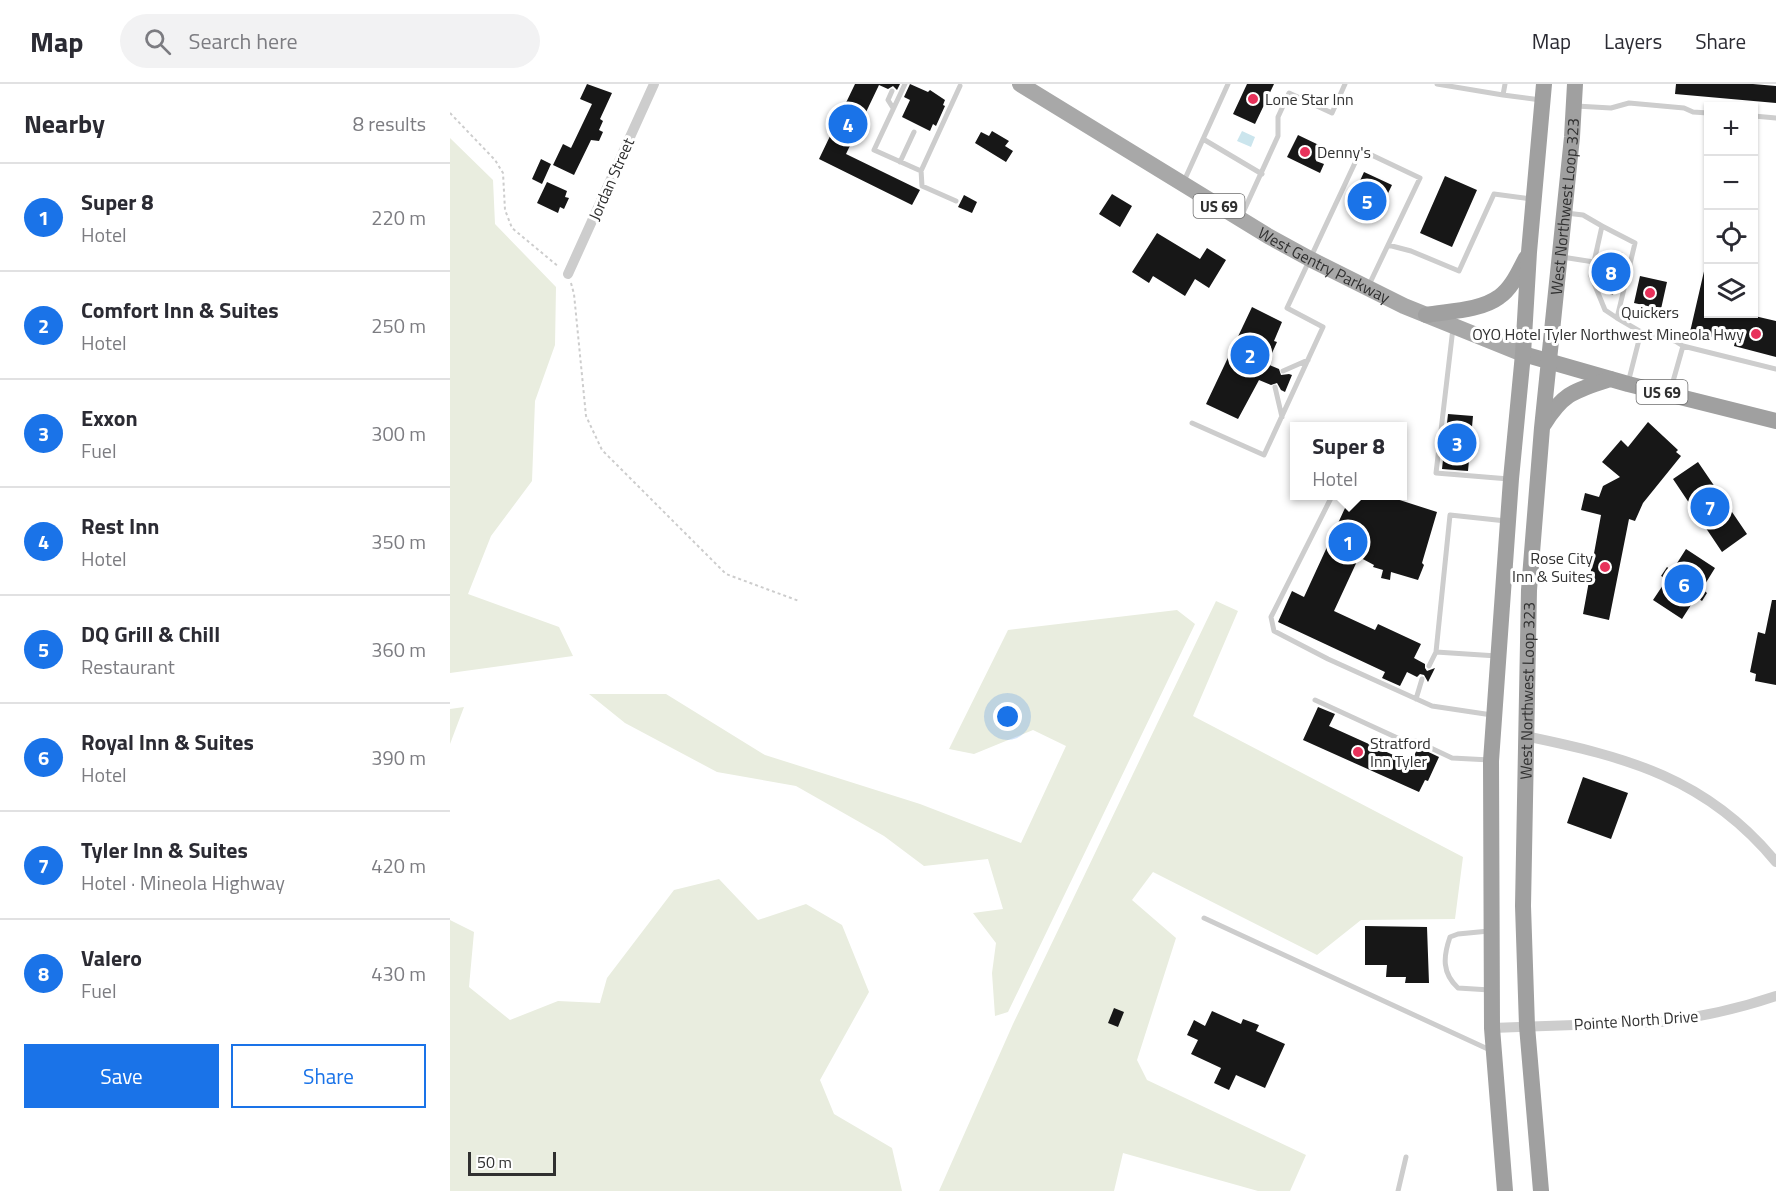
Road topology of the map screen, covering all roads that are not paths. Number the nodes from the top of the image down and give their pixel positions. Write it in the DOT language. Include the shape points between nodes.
graph roads {
  1 [pos="654,84"];
  2 [pos="905,84"];
  3 [pos="1020,84"];
  4 [pos="1228,84"];
  5 [pos="1345,84"];
  6 [pos="1437,84"];
  7 [pos="1505,84"];
  8 [pos="1575,84"];
  9 [pos="959,85"];
  10 [pos="892,91"];
  11 [pos="1543,92"];
  12 [pos="1503,95"];
  13 [pos="1574,106"];
  14 [pos="893,108"];
  15 [pos="1704,113"];
  16 [pos="1758,116"];
  17 [pos="1776,118"];
  18 [pos="915,132"];
  19 [pos="1203,139"];
  20 [pos="900,162"];
  21 [pos="921,170"];
  22 [pos="1262,174"];
  23 [pos="1183,184"];
  24 [pos="1534,199"];
  25 [pos="956,201"];
  26 [pos="1565,213"];
  27 [pos="1240,219"];
  28 [pos="1602,226"];
  29 [pos="1388,245"];
  30 [pos="1529,252"];
  31 [pos="1560,257"];
  32 [pos="1310,259"];
  33 [pos="1594,262"];
  34 [pos="568,274"];
  35 [pos="1367,288"];
  36 [pos="1426,315"];
  37 [pos="1617,318"];
  38 [pos="1453,326"];
  39 [pos="1641,332"];
  40 [pos="1683,346"];
  41 [pos="1523,354"];
  42 [pos="1308,360"];
  43 [pos="1549,362"];
  44 [pos="1776,369"];
  45 [pos="1283,371"];
  46 [pos="1610,378"];
  47 [pos="1628,384"];
  48 [pos="1275,387"];
  49 [pos="1669,394"];
  50 [pos="1282,417"];
  51 [pos="1776,421"];
  52 [pos="1192,423"];
  53 [pos="1542,428"];
  54 [pos="1511,479"];
  55 [pos="1330,500"];
  56 [pos="1507,521"];
  57 [pos="1436,652"];
  58 [pos="1497,656"];
  59 [pos="1429,666"];
  60 [pos="1422,680"];
  61 [pos="1416,699"];
  62 [pos="1315,700"];
  63 [pos="1493,716"];
  64 [pos="1525,736"];
  65 [pos="1491,760"];
  66 [pos="1776,862"];
  67 [pos="1204,918"];
  68 [pos="1491,931"];
  69 [pos="1492,990"];
  70 [pos="1776,996"];
  71 [pos="1527,1026"];
  72 [pos="1492,1028"];
  73 [pos="1494,1052"];
  74 [pos="1406,1157"];
  75 [pos="1398,1191"];
  76 [pos="1505,1191"];
  77 [pos="1541,1191"];
  1 -- 34 [label="street, Jordan Street"];
  2 -- 14 [label="lane"];
  3 -- 23 [label="main road, West Gentry Parkway / US 69"];
  4 -- 19 [label="lane"];
  5 -- 22 [label="lane" via="1332,113 1289,93 1278,117 1278,136"];
  6 -- 12 [label="lane"];
  7 -- 12 [label="lane"];
  8 -- 13 [label="highway, West Northwest Loop 323"];
  9 -- 21 [label="lane"];
  10 -- 14 [label="lane" via="888,100"];
  11 -- 12 [label="lane"];
  11 -- 24 [label="highway, West Northwest Loop 323"];
  13 -- 15 [label="lane" via="1611,108 1629,103"];
  13 -- 26 [label="highway, West Northwest Loop 323"];
  14 -- 20 [label="lane" via="874,150"];
  16 -- 17 [label="lane"];
  18 -- 20 [label="lane"];
  19 -- 22 [label="lane"];
  19 -- 23 [label="lane"];
  20 -- 21 [label="lane"];
  21 -- 25 [label="lane" via="922,186"];
  22 -- 27 [label="lane"];
  23 -- 27 [label="main road, West Gentry Parkway / US 69"];
  24 -- 29 [label="lane" via="1494,194 1459,272 1411,250"];
  24 -- 30 [label="highway, West Northwest Loop 323"];
  26 -- 28 [label="lane" via="1583,215"];
  26 -- 31 [label="highway, West Northwest Loop 323"];
  27 -- 32 [label="main road, West Gentry Parkway / US 69"];
  28 -- 33 [label="lane"];
  28 -- 37 [label="lane" via="1635,243"];
  29 -- 32 [label="lane" via="1420,178 1361,150"];
  29 -- 35 [label="lane"];
  30 -- 36 [label="highway" via="1499,298"];
  30 -- 41 [label="highway, West Northwest Loop 323"];
  31 -- 33 [label="lane"];
  31 -- 43 [label="highway, West Northwest Loop 323"];
  32 -- 35 [label="main road, West Gentry Parkway / US 69"];
  32 -- 42 [label="lane" via="1287,308 1323,327"];
  33 -- 37 [label="lane" via="1591,276 1605,310"];
  35 -- 36 [label="main road, West Gentry Parkway / US 69"];
  36 -- 38 [label="main road, West Gentry Parkway / US 69"];
  37 -- 39 [label="lane"];
  38 -- 41 [label="main road, West Gentry Parkway / US 69"];
  38 -- 54 [label="lane" via="1436,472"];
  39 -- 40 [label="lane"];
  39 -- 47 [label="lane"];
  40 -- 44 [label="lane"];
  40 -- 49 [label="lane"];
  41 -- 43 [label="highway, West Gentry Parkway / US 69"];
  41 -- 54 [label="highway, West Northwest Loop 323"];
  42 -- 45 [label="lane"];
  42 -- 50 [label="lane"];
  43 -- 46 [label="highway, US 69"];
  43 -- 53 [label="highway, West Northwest Loop 323"];
  46 -- 47 [label="highway, US 69"];
  46 -- 53 [label="highway" via="1569,393"];
  47 -- 49 [label="highway, US 69"];
  48 -- 50 [label="lane"];
  49 -- 51 [label="highway, US 69"];
  50 -- 52 [label="lane" via="1264,455"];
  53 -- 64 [label="highway, West Northwest Loop 323" via="1529,590"];
  54 -- 56 [label="highway, West Northwest Loop 323"];
  55 -- 61 [label="lane" via="1271,617 1274,631"];
  56 -- 57 [label="lane" via="1450,515"];
  56 -- 58 [label="highway, West Northwest Loop 323"];
  57 -- 58 [label="lane"];
  57 -- 59 [label="lane"];
  58 -- 63 [label="highway, West Northwest Loop 323"];
  60 -- 61 [label="lane"];
  61 -- 63 [label="lane" via="1432,706"];
  62 -- 65 [label="lane" via="1404,741 1416,741 1452,758"];
  63 -- 65 [label="highway, West Northwest Loop 323"];
  64 -- 66 [label="street" via="1614,756 1674,780 1731,816"];
  64 -- 71 [label="highway, West Northwest Loop 323" via="1523,906"];
  65 -- 68 [label="highway, West Northwest Loop 323"];
  67 -- 73 [label="lane"];
  68 -- 69 [label="highway, West Northwest Loop 323"];
  68 -- 69 [label="lane" via="1450,937 1446,973 1458,988"];
  69 -- 72 [label="highway, West Northwest Loop 323"];
  70 -- 71 [label="street, Pointe North Drive" via="1688,1019"];
  71 -- 72 [label="street, Pointe North Drive"];
  71 -- 77 [label="highway, West Northwest Loop 323"];
  72 -- 73 [label="highway, West Northwest Loop 323"];
  73 -- 76 [label="highway, West Northwest Loop 323"];
  74 -- 75 [label="lane"];
}
